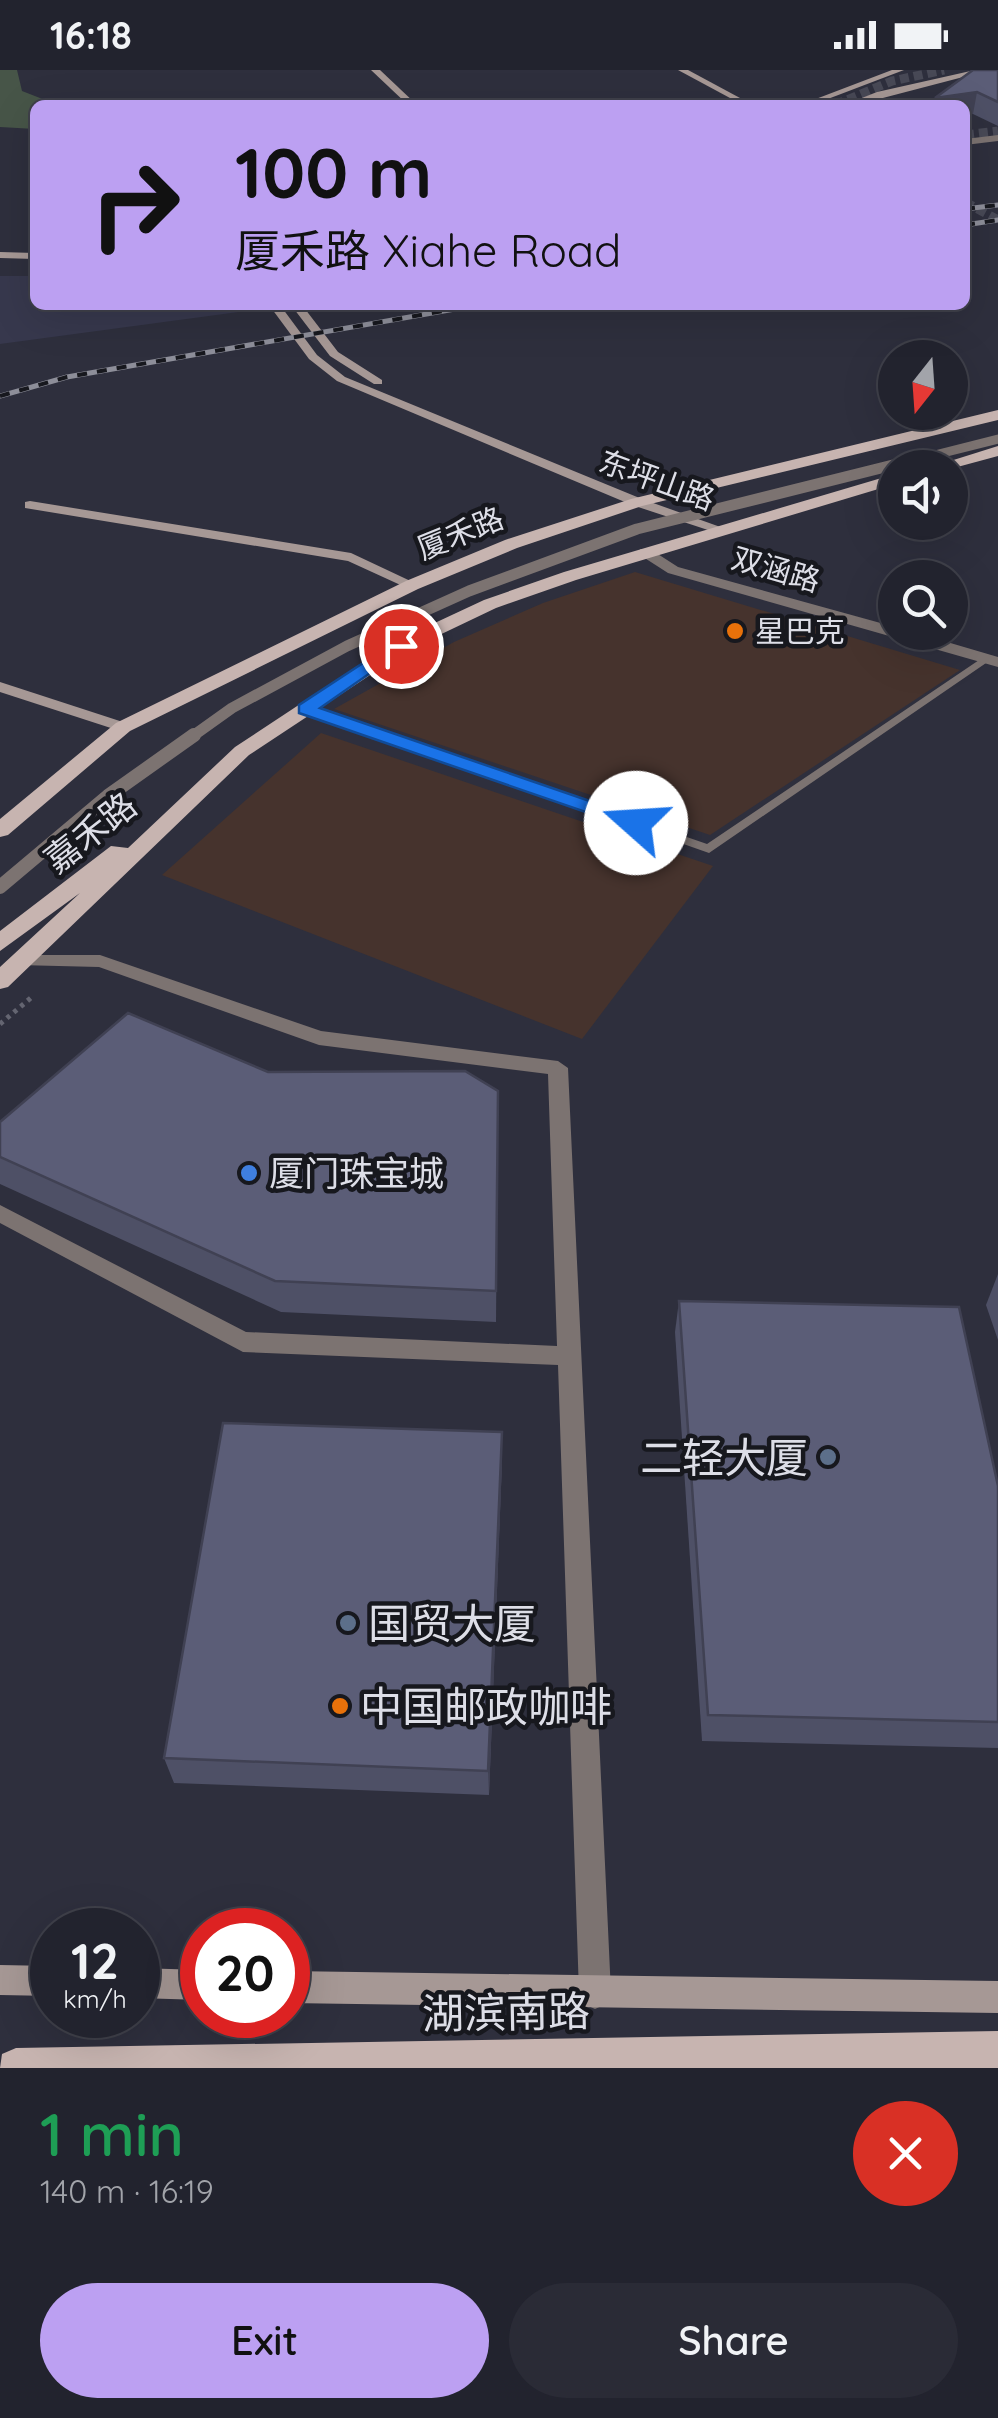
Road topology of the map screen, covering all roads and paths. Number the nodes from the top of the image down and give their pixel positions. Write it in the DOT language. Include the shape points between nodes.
graph roads {
  1 [pos="375,70"];
  2 [pos="682,70"];
  3 [pos="900,70"];
  4 [pos="930,70"];
  5 [pos="986,70"];
  6 [pos="998,71"];
  7 [pos="973,73"];
  8 [pos="408,100"];
  9 [pos="739,100"];
  10 [pos="818,100"];
  11 [pos="868,100"];
  12 [pos="892,100"];
  13 [pos="998,138"];
  14 [pos="970,141"];
  15 [pos="0,255"];
  16 [pos="30,256"];
  17 [pos="0,268"];
  18 [pos="30,269"];
  19 [pos="278,310"];
  20 [pos="300,310"];
  21 [pos="998,415"];
  22 [pos="998,438"];
  23 [pos="998,450"];
  24 [pos="968,459"];
  25 [pos="878,484"];
  26 [pos="659,497"];
  27 [pos="636,502"];
  28 [pos="30,505"];
  29 [pos="719,529"];
  30 [pos="646,552"];
  31 [pos="412,585"];
  32 [pos="878,627"];
  33 [pos="955,650"];
  34 [pos="992,661"];
  35 [pos="0,687"];
  36 [pos="306,709"];
  37 [pos="123,728"];
  38 [pos="220,772"];
  39 [pos="0,830"];
  40 [pos="0,887"];
  41 [pos="0,943"];
  42 [pos="24,961"];
  43 [pos="0,981"];
  44 [pos="32,997"];
  45 [pos="0,1024"];
  46 [pos="0,1213"];
  47 [pos="569,1356"];
  48 [pos="0,1980"];
  49 [pos="30,1981"];
  50 [pos="310,1987"];
  51 [pos="595,1993"];
  52 [pos="998,1997"];
  53 [pos="998,2051"];
  54 [pos="16,2068"];
  1 -- 8 [label="main road"];
  2 -- 9 [label="main road"];
  3 -- 10 [label="main road"];
  4 -- 7 [label="main road"];
  5 -- 7 [label="main road"];
  6 -- 12 [label="main road"];
  7 -- 11 [label="main road"];
  13 -- 14 [label="street"];
  15 -- 16 [label="main road"];
  17 -- 18 [label="main road"];
  19 -- 27 [label="main road, 东坪山路" via="313,357 341,379"];
  20 -- 26 [label="main road, 东坪山路" via="334,354 359,373"];
  21 -- 26 [label="main road, 厦禾路"];
  22 -- 40 [label="lane, bridge" via="637,529 452,598 232,708 108,796"];
  23 -- 24 [label="main road"];
  25 -- 29 [label="main road"];
  26 -- 27 [label="main road, 厦禾路"];
  26 -- 29 [label="main road, 东坪山路"];
  27 -- 29 [label="main road, 东坪山路"];
  27 -- 31 [label="main road, 厦禾路"];
  28 -- 31 [label="main road" via="351,557"];
  29 -- 30 [label="main road"];
  30 -- 32 [label="street, 双涵路" via="673,570"];
  30 -- 36 [label="main road" via="490,604 401,646"];
  31 -- 37 [label="main road, 厦禾路"];
  33 -- 34 [label="street, 双涵路"];
  34 -- 36 [label="lane" via="709,848"];
  35 -- 37 [label="main road"];
  36 -- 38 [label="main road"];
  37 -- 39 [label="main road, 厦禾路"];
  38 -- 41 [label="main road, 嘉禾路"];
  38 -- 42 [label="main road"];
  42 -- 43 [label="main road"];
  42 -- 47 [label="street" via="100,961 320,1038 558,1068"];
  44 -- 45 [label="path"];
  46 -- 47 [label="street" via="243,1342"];
  47 -- 51 [label="street"];
  48 -- 49 [label="main road"];
  50 -- 51 [label="main road, 湖滨南路"];
  51 -- 52 [label="main road, 湖滨南路"];
  53 -- 54 [label="main road, 湖滨南路"];
}
